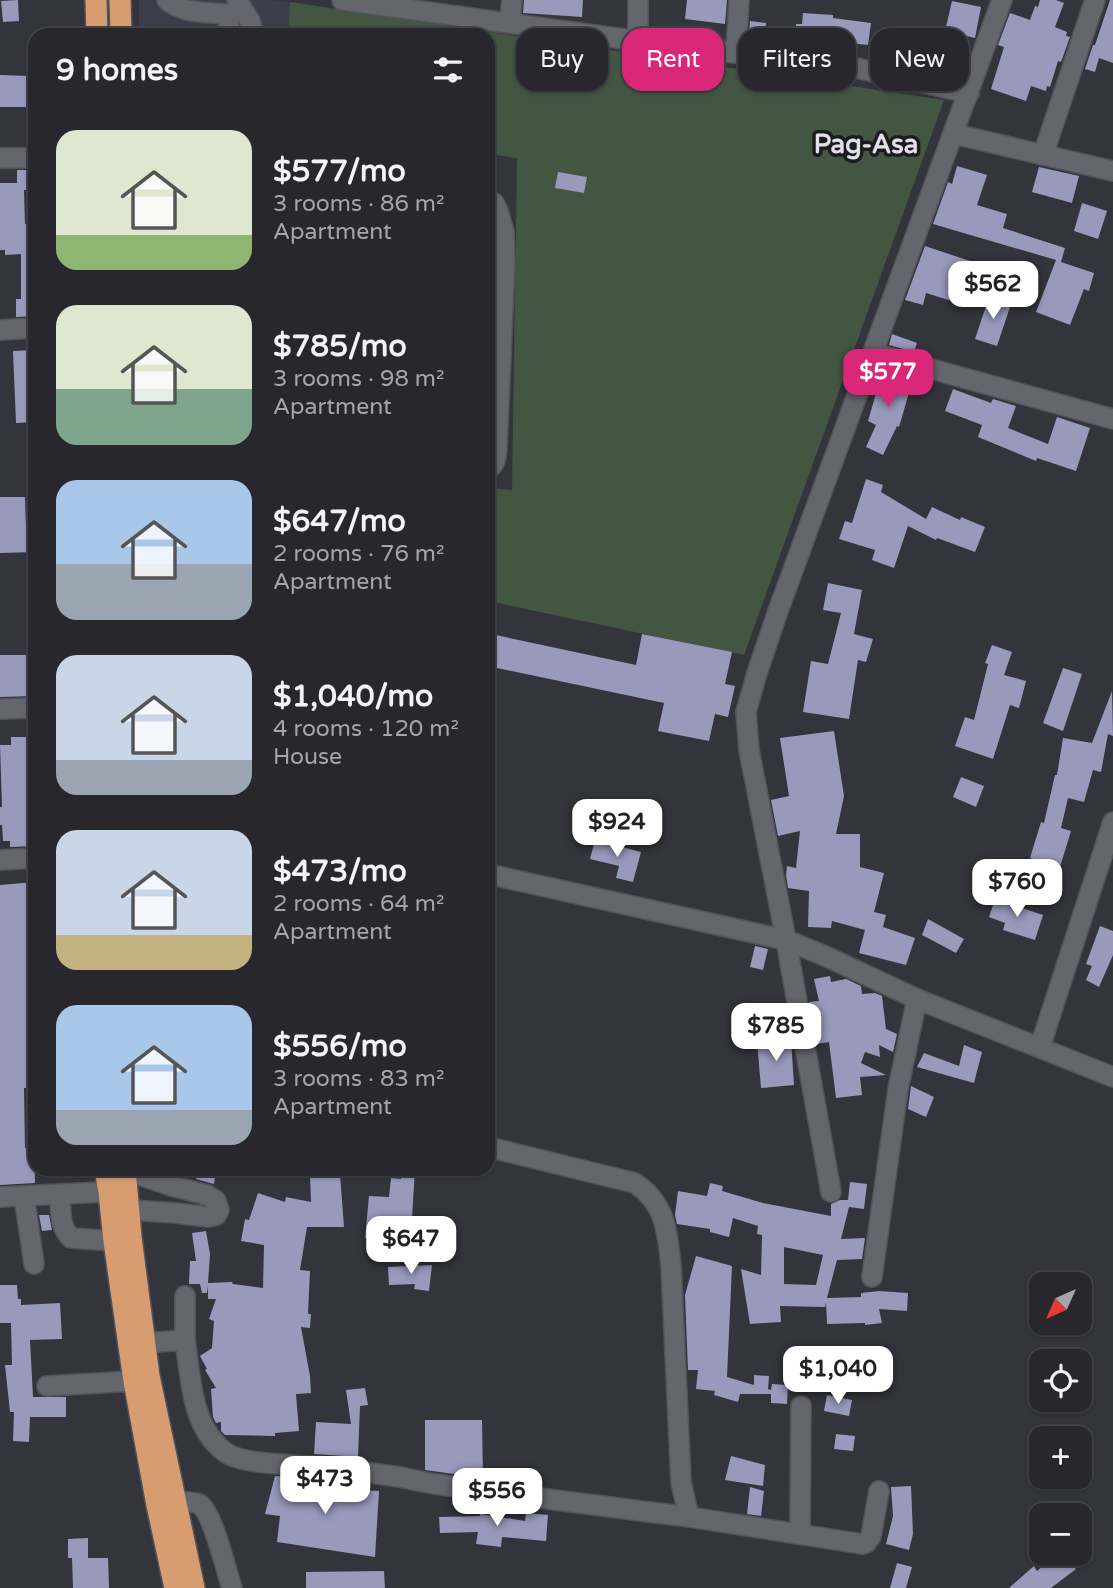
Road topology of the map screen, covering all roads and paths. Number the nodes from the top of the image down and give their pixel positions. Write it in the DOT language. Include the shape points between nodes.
graph roads {
  1 [pos="96,0"];
  2 [pos="120,0"];
  3 [pos="167,0"];
  4 [pos="342,0"];
  5 [pos="512,0"];
  6 [pos="638,0"];
  7 [pos="739,0"];
  8 [pos="1002,0"];
  9 [pos="1095,0"];
  10 [pos="235,15"];
  11 [pos="510,22"];
  12 [pos="97,28"];
  13 [pos="121,28"];
  14 [pos="247,28"];
  15 [pos="638,28"];
  16 [pos="622,39"];
  17 [pos="724,51"];
  18 [pos="737,52"];
  19 [pos="969,93"];
  20 [pos="954,134"];
  21 [pos="1042,155"];
  22 [pos="0,158"];
  23 [pos="28,158"];
  24 [pos="1113,172"];
  25 [pos="495,205"];
  26 [pos="28,328"];
  27 [pos="0,330"];
  28 [pos="873,352"];
  29 [pos="495,398"];
  30 [pos="1113,419"];
  31 [pos="28,708"];
  32 [pos="0,709"];
  33 [pos="1113,822"];
  34 [pos="28,858"];
  35 [pos="0,860"];
  36 [pos="495,876"];
  37 [pos="786,940"];
  38 [pos="917,999"];
  39 [pos="1040,1047"];
  40 [pos="1113,1077"];
  41 [pos="495,1149"];
  42 [pos="123,1186"];
  43 [pos="831,1192"];
  44 [pos="60,1195"];
  45 [pos="24,1196"];
  46 [pos="0,1197"];
  47 [pos="114,1241"];
  48 [pos="34,1264"];
  49 [pos="872,1277"];
  50 [pos="185,1296"];
  51 [pos="185,1340"];
  52 [pos="145,1343"];
  53 [pos="134,1381"];
  54 [pos="47,1386"];
  55 [pos="802,1406"];
  56 [pos="879,1491"];
  57 [pos="177,1502"];
  58 [pos="689,1517"];
  59 [pos="800,1533"];
  60 [pos="186,1587"];
  61 [pos="232,1588"];
  1 -- 12 [label="highway"];
  2 -- 13 [label="highway"];
  3 -- 10 [label="street" via="185,10"];
  4 -- 11 [label="street"];
  5 -- 11 [label="street"];
  6 -- 15 [label="street"];
  7 -- 18 [label="street"];
  8 -- 19 [label="street"];
  9 -- 21 [label="street"];
  10 -- 14 [label="street"];
  11 -- 16 [label="street"];
  17 -- 18 [label="street"];
  18 -- 19 [label="street" via="856,68"];
  19 -- 20 [label="street"];
  20 -- 21 [label="street"];
  20 -- 28 [label="street"];
  21 -- 24 [label="street"];
  22 -- 23 [label="street"];
  25 -- 29 [label="street" via="504,242"];
  26 -- 27 [label="street"];
  28 -- 30 [label="street"];
  28 -- 37 [label="street" via="746,712 749,750"];
  31 -- 32 [label="street"];
  33 -- 39 [label="street"];
  34 -- 35 [label="street"];
  36 -- 37 [label="street"];
  37 -- 38 [label="street"];
  37 -- 43 [label="street"];
  38 -- 39 [label="street"];
  38 -- 49 [label="street" via="898,1089"];
  39 -- 40 [label="street"];
  41 -- 58 [label="street" via="635,1184 661,1212 671,1265 681,1482"];
  42 -- 44 [label="street"];
  42 -- 47 [label="highway"];
  42 -- 52 [label="highway"];
  44 -- 45 [label="street"];
  44 -- 47 [label="street" via="61,1222 71,1238"];
  45 -- 46 [label="street"];
  45 -- 48 [label="street"];
  47 -- 53 [label="highway"];
  50 -- 51 [label="street"];
  51 -- 52 [label="street"];
  51 -- 58 [label="street" via="199,1417 217,1446 228,1454"];
  52 -- 57 [label="highway"];
  53 -- 54 [label="street"];
  53 -- 60 [label="highway" via="157,1505"];
  55 -- 59 [label="street"];
  56 -- 59 [label="street" via="872,1536 866,1543"];
  57 -- 60 [label="highway"];
  57 -- 61 [label="street" via="196,1502 205,1509"];
  58 -- 59 [label="street"];
}
